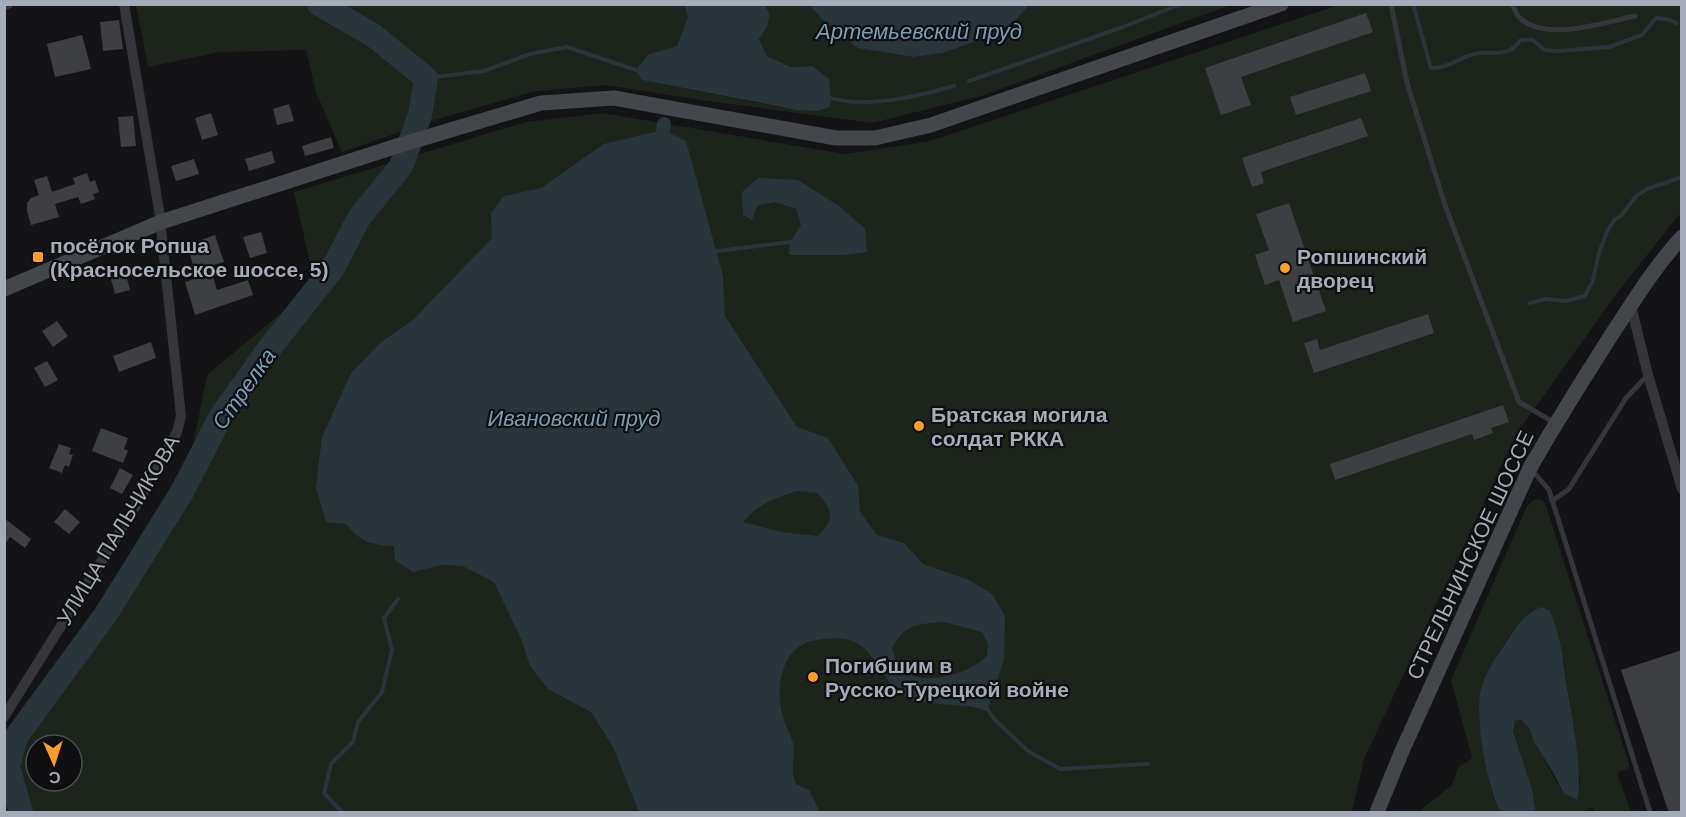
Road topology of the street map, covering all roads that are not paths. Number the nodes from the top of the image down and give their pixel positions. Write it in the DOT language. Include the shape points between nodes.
graph roads {
  1 [pos="124,4"];
  2 [pos="1281,4"];
  3 [pos="1391,4"];
  4 [pos="1512,4"];
  5 [pos="1635,16"];
  6 [pos="161,222"];
  7 [pos="1682,237"];
  8 [pos="4,289"];
  9 [pos="1631,306"];
  10 [pos="1648,375"];
  11 [pos="1555,423"];
  12 [pos="1530,468"];
  13 [pos="1682,489"];
  14 [pos="1552,501"];
  15 [pos="4,717"];
  16 [pos="1377,813"];
  17 [pos="1650,813"];
  1 -- 6 [label="street, УЛИЦА ПАЛЬЧИКОВА"];
  2 -- 6 [label="main road" via="931,125 875,138 836,138 614,98 541,104"];
  3 -- 11 [label="lane" via="1407,83 1445,205 1519,402"];
  4 -- 5 [label="lane" via="1520,18 1546,29 1568,30"];
  6 -- 8 [label="main road"];
  6 -- 15 [label="street, УЛИЦА ПАЛЬЧИКОВА" via="181,416 177,432 139,501"];
  7 -- 9 [label="main road, СТРЕЛЬНИНСКОЕ ШОССЕ"];
  9 -- 10 [label="street"];
  9 -- 11 [label="main road, СТРЕЛЬНИНСКОЕ ШОССЕ"];
  10 -- 13 [label="street"];
  10 -- 14 [label="lane" via="1626,398 1569,489"];
  11 -- 12 [label="main road, СТРЕЛЬНИНСКОЕ ШОССЕ"];
  12 -- 14 [label="lane" via="1549,490"];
  12 -- 16 [label="main road, СТРЕЛЬНИНСКОЕ ШОССЕ"];
  14 -- 17 [label="lane"];
}
